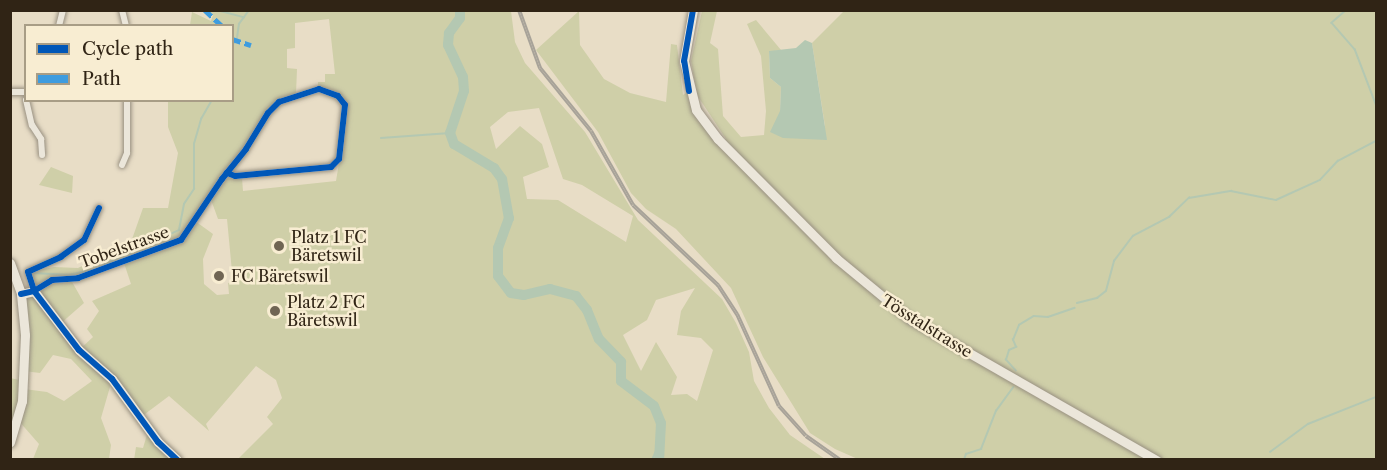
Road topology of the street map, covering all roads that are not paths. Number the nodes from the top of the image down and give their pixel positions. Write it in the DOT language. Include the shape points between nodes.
graph roads {
  1 [pos="693,10"];
  2 [pos="26,102"];
  3 [pos="127,102"];
  4 [pos="42,155"];
  5 [pos="122,165"];
  6 [pos="227,173"];
  7 [pos="99,208"];
  8 [pos="10,263"];
  9 [pos="34,291"];
  10 [pos="21,294"];
  11 [pos="10,442"];
  12 [pos="177,459"];
  13 [pos="1156,459"];
  1 -- 13 [label="main road, Tösstalstrasse" via="685,45 685,75 705,125 829,250 887,303"];
  2 -- 4 [label="street" via="32,125 41,139"];
  3 -- 5 [label="street" via="127,153"];
  6 -- 6 [label="street, Tobelstrasse" via="236,176 331,167 339,159 345,105 326,90 307,91 279,102"];
  6 -- 9 [label="street, Tobelstrasse" via="188,232 175,244 78,278 52,280"];
  7 -- 9 [label="street" via="84,240 61,257 28,272"];
  8 -- 10 [label="main road"];
  9 -- 10 [label="main road"];
  9 -- 12 [label="main road" via="79,350 112,379 158,442"];
  10 -- 11 [label="main road" via="23,389"];
}
